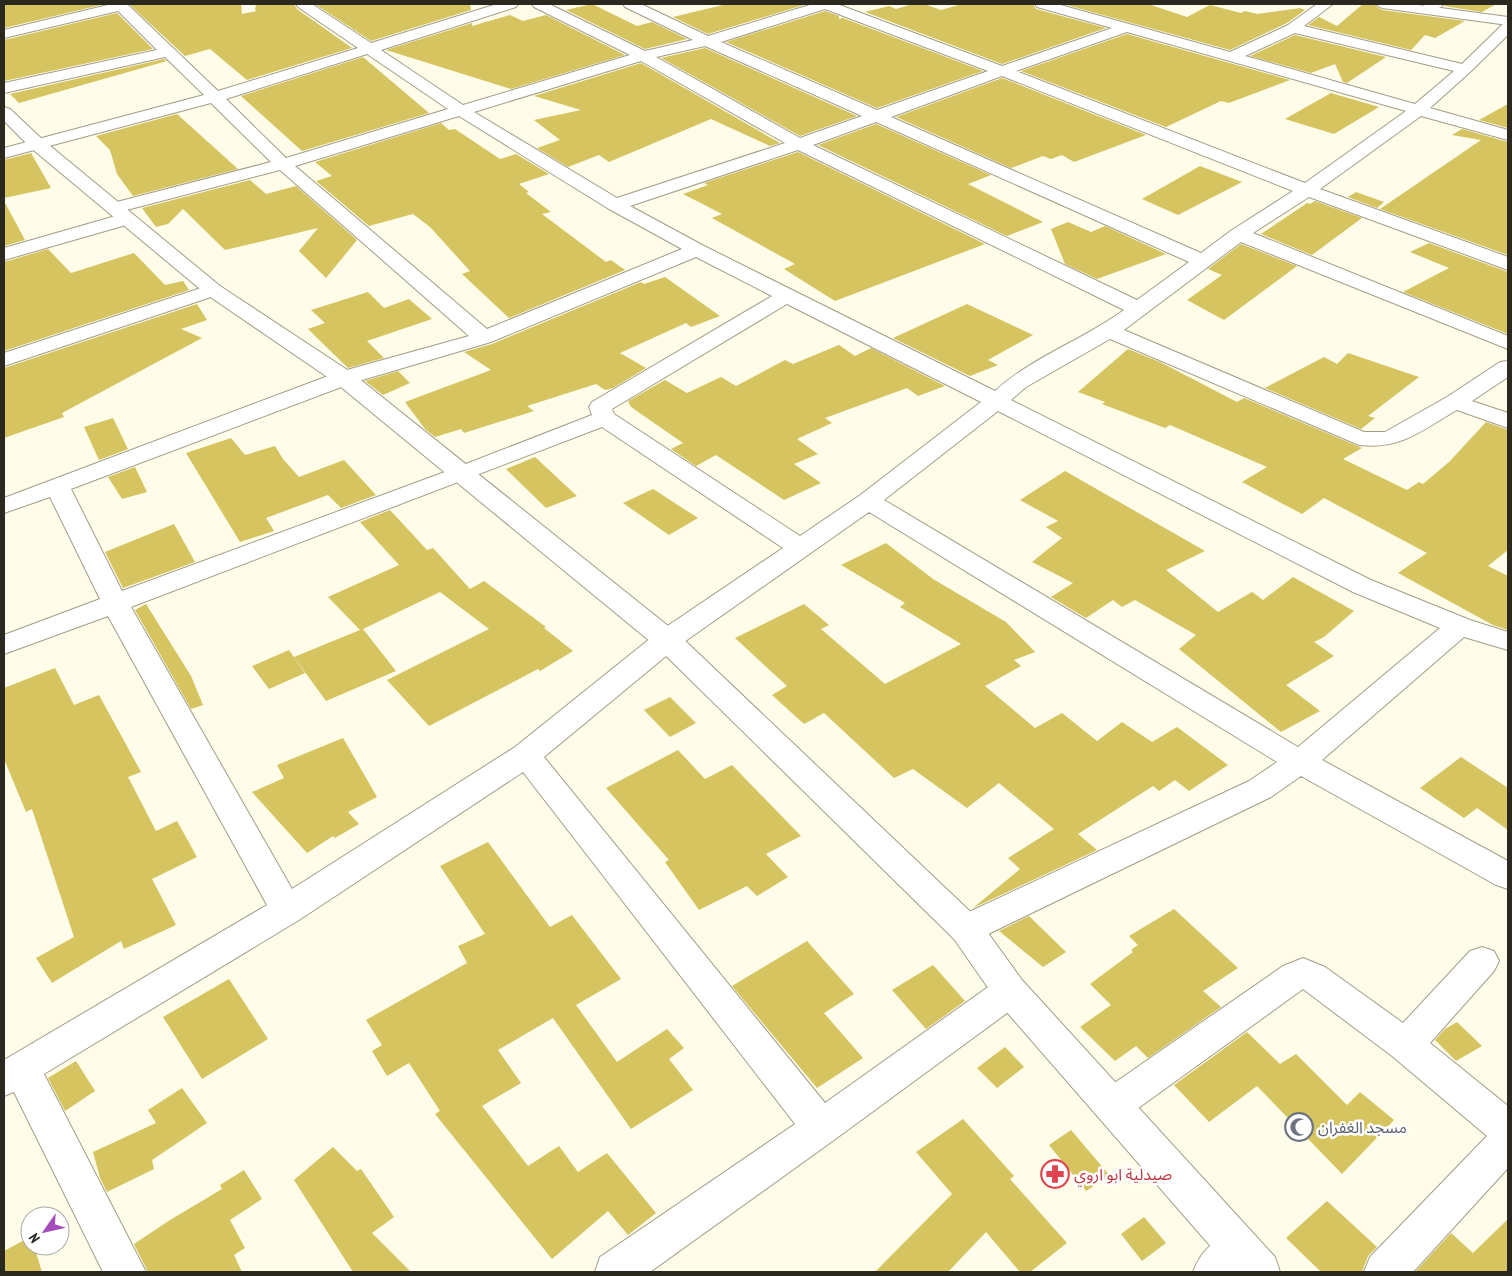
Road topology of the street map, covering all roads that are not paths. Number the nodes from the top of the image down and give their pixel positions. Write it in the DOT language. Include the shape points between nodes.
graph roads {
  1 [pos="303,4"];
  2 [pos="511,4"];
  3 [pos="539,4"];
  4 [pos="630,4"];
  5 [pos="826,4"];
  6 [pos="1042,4"];
  7 [pos="1326,4"];
  8 [pos="1382,4"];
  9 [pos="120,5"];
  10 [pos="1431,7"];
  11 [pos="1508,21"];
  12 [pos="1508,27"];
  13 [pos="1126,28"];
  14 [pos="1292,28"];
  15 [pos="4,34"];
  16 [pos="707,41"];
  17 [pos="368,48"];
  18 [pos="168,52"];
  19 [pos="643,56"];
  20 [pos="1230,58"];
  21 [pos="1465,69"];
  22 [pos="1002,70"];
  23 [pos="4,88"];
  24 [pos="216,97"];
  25 [pos="460,110"];
  26 [pos="1418,110"];
  27 [pos="4,112"];
  28 [pos="876,117"];
  29 [pos="1508,136"];
  30 [pos="37,144"];
  31 [pos="799,144"];
  32 [pos="4,153"];
  33 [pos="283,164"];
  34 [pos="1307,190"];
  35 [pos="616,205"];
  36 [pos="121,213"];
  37 [pos="1238,234"];
  38 [pos="697,250"];
  39 [pos="4,254"];
  40 [pos="1202,261"];
  41 [pos="1508,264"];
  42 [pos="213,290"];
  43 [pos="787,295"];
  44 [pos="1137,308"];
  45 [pos="1109,331"];
  46 [pos="484,338"];
  47 [pos="1508,343"];
  48 [pos="4,360"];
  49 [pos="1508,366"];
  50 [pos="344,378"];
  51 [pos="996,402"];
  52 [pos="1455,402"];
  53 [pos="604,418"];
  54 [pos="1508,421"];
  55 [pos="461,474"];
  56 [pos="56,486"];
  57 [pos="868,501"];
  58 [pos="4,506"];
  59 [pos="801,548"];
  60 [pos="116,605"];
  61 [pos="1460,626"];
  62 [pos="667,640"];
  63 [pos="1508,641"];
  64 [pos="4,645"];
  65 [pos="526,756"];
  66 [pos="1300,762"];
  67 [pos="1508,876"];
  68 [pos="287,910"];
  69 [pos="966,929"];
  70 [pos="1482,961"];
  71 [pos="1010,991"];
  72 [pos="1406,1045"];
  73 [pos="13,1074"];
  74 [pos="1113,1104"];
  75 [pos="821,1128"];
  76 [pos="1237,1264"];
  77 [pos="125,1272"];
  78 [pos="614,1272"];
  79 [pos="1385,1272"];
  1 -- 17 [label="street"];
  2 -- 17 [label="street"];
  3 -- 19 [label="street"];
  4 -- 16 [label="street"];
  5 -- 16 [label="street"];
  5 -- 22 [label="street"];
  6 -- 13 [label="street"];
  7 -- 14 [label="street"];
  8 -- 10 [label="street"];
  9 -- 15 [label="street"];
  9 -- 18 [label="street"];
  10 -- 11 [label="street"];
  12 -- 21 [label="street"];
  13 -- 20 [label="street"];
  13 -- 22 [label="street"];
  14 -- 20 [label="street"];
  14 -- 21 [label="street"];
  16 -- 19 [label="street"];
  16 -- 28 [label="street"];
  17 -- 24 [label="street"];
  17 -- 25 [label="street"];
  18 -- 23 [label="street"];
  18 -- 24 [label="street"];
  19 -- 25 [label="street"];
  19 -- 31 [label="street"];
  20 -- 26 [label="street"];
  21 -- 26 [label="street"];
  22 -- 28 [label="street"];
  22 -- 34 [label="street"];
  24 -- 30 [label="street"];
  24 -- 33 [label="street"];
  25 -- 33 [label="street"];
  25 -- 35 [label="street"];
  26 -- 29 [label="street"];
  26 -- 34 [label="street"];
  27 -- 30 [label="street"];
  28 -- 31 [label="street"];
  28 -- 40 [label="street"];
  30 -- 32 [label="street"];
  30 -- 36 [label="street"];
  31 -- 35 [label="street"];
  31 -- 44 [label="street"];
  33 -- 36 [label="street"];
  33 -- 46 [label="street"];
  34 -- 37 [label="street"];
  34 -- 41 [label="street"];
  35 -- 38 [label="street"];
  36 -- 39 [label="street"];
  36 -- 42 [label="street"];
  37 -- 40 [label="street"];
  37 -- 47 [label="street"];
  38 -- 43 [label="street"];
  38 -- 46 [label="street"];
  40 -- 44 [label="street"];
  42 -- 48 [label="street"];
  42 -- 50 [label="street"];
  43 -- 51 [label="street"];
  43 -- 53 [label="street" via="600,407"];
  44 -- 45 [label="street"];
  45 -- 51 [label="street" via="1018,382"];
  45 -- 52 [label="street" via="1359,438 1391,438"];
  46 -- 50 [label="street"];
  49 -- 52 [label="street"];
  50 -- 55 [label="street"];
  50 -- 56 [label="street"];
  51 -- 57 [label="street"];
  51 -- 61 [label="street" via="1362,586"];
  52 -- 54 [label="street"];
  53 -- 55 [label="street"];
  53 -- 59 [label="street"];
  55 -- 60 [label="street"];
  55 -- 62 [label="street"];
  56 -- 58 [label="street"];
  56 -- 60 [label="street"];
  57 -- 59 [label="street"];
  57 -- 66 [label="street"];
  59 -- 62 [label="street"];
  60 -- 64 [label="street"];
  60 -- 68 [label="street"];
  61 -- 63 [label="street"];
  61 -- 66 [label="street"];
  62 -- 65 [label="street"];
  62 -- 69 [label="street"];
  65 -- 68 [label="street"];
  65 -- 75 [label="street"];
  66 -- 67 [label="street"];
  66 -- 69 [label="street" via="1260,790"];
  68 -- 73 [label="street"];
  69 -- 71 [label="street"];
  70 -- 72 [label="street"];
  71 -- 74 [label="street"];
  71 -- 75 [label="street"];
  72 -- 74 [label="street" via="1303,973"];
  72 -- 79 [label="street" via="1491,1114 1504,1127 1508,1142"];
  73 -- 77 [label="street"];
  74 -- 76 [label="street"];
  75 -- 78 [label="street"];
}
